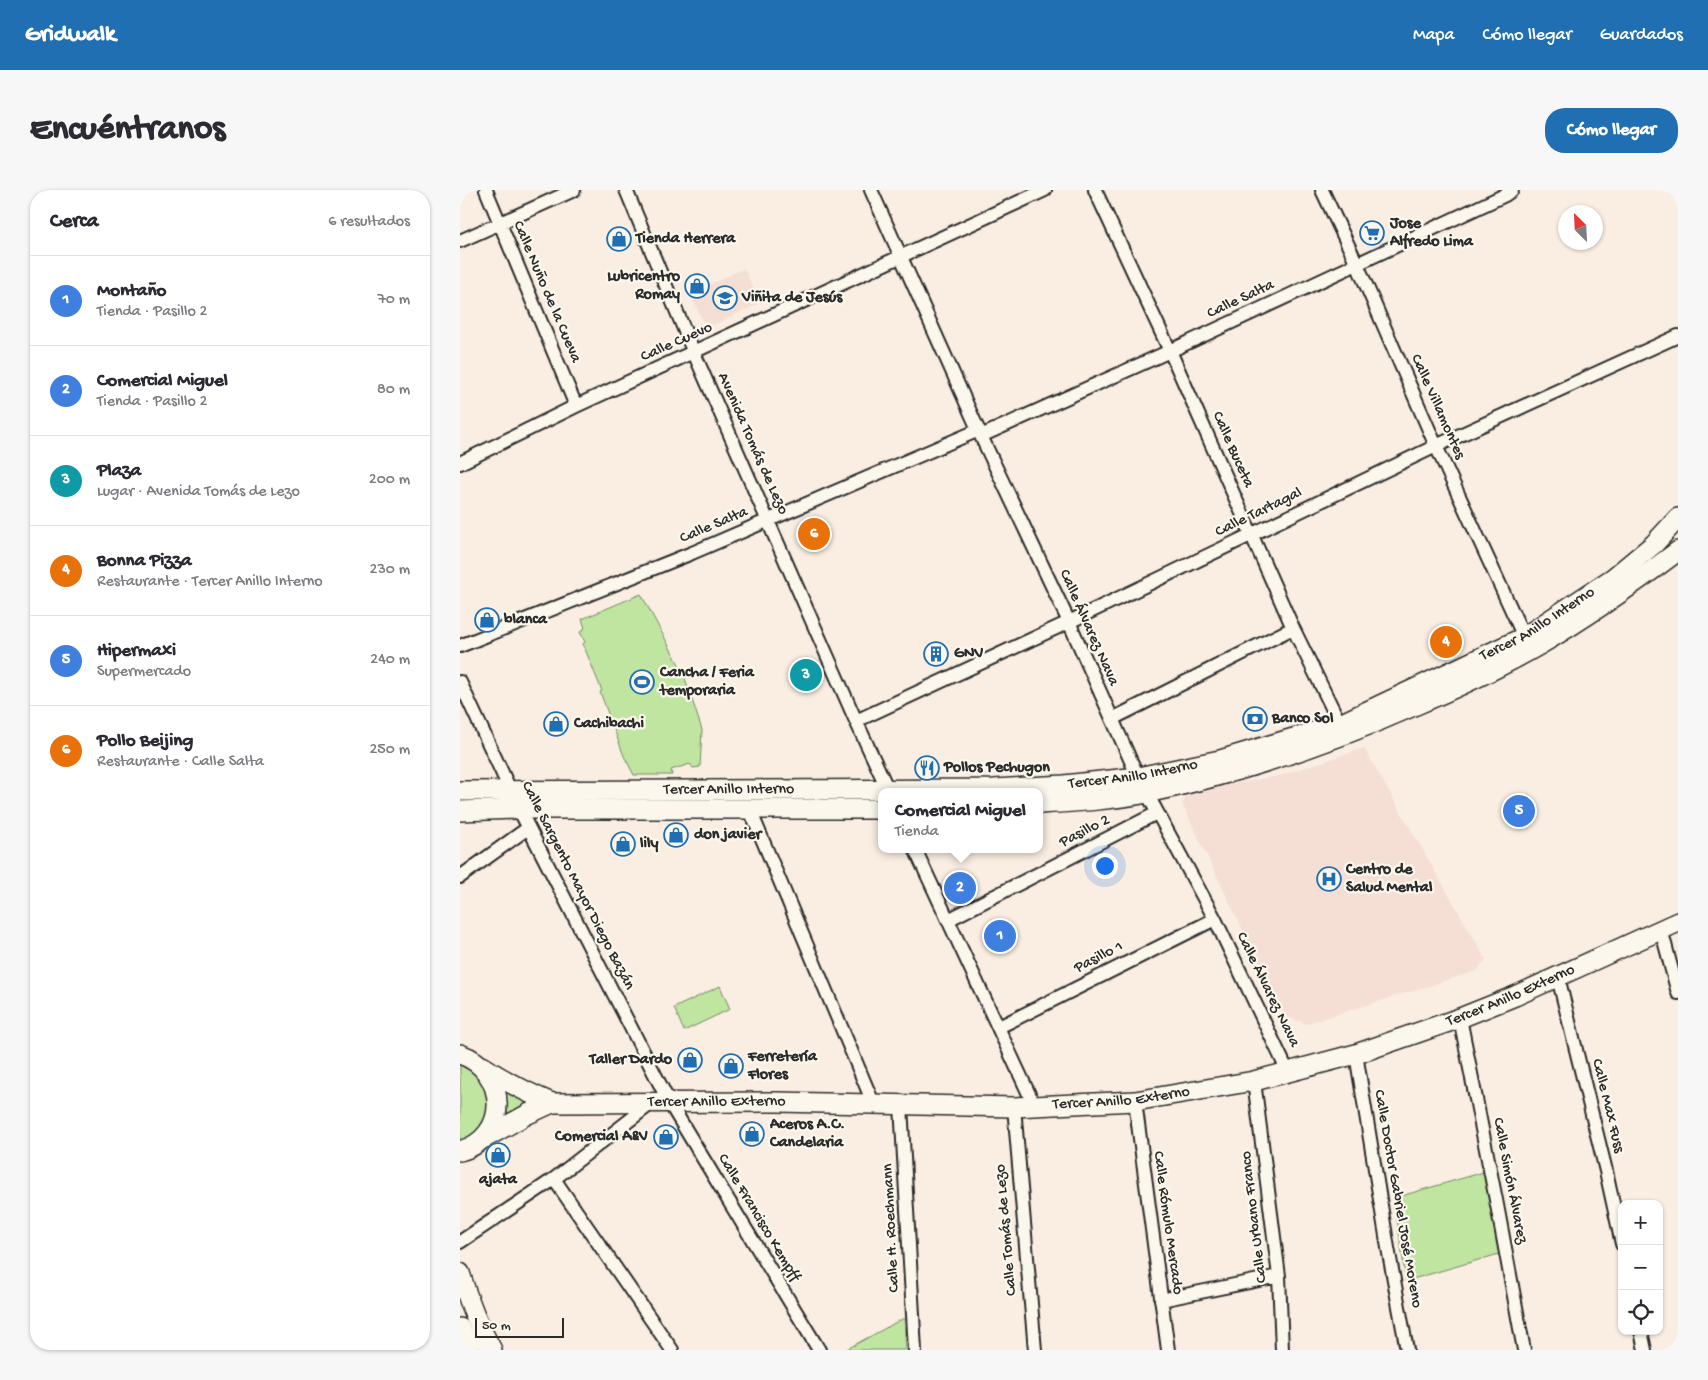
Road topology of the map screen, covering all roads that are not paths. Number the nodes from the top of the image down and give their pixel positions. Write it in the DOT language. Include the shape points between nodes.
graph roads {
  1 [pos="486,190"];
  2 [pos="574,190"];
  3 [pos="626,190"];
  4 [pos="871,190"];
  5 [pos="1045,190"];
  6 [pos="1094,190"];
  7 [pos="1322,190"];
  8 [pos="1512,190"];
  9 [pos="499,223"];
  10 [pos="460,241"];
  11 [pos="902,257"];
  12 [pos="1357,264"];
  13 [pos="1678,336"];
  14 [pos="1170,352"];
  15 [pos="694,353"];
  16 [pos="576,406"];
  17 [pos="980,433"];
  18 [pos="1436,446"];
  19 [pos="460,463"];
  20 [pos="1678,518"];
  21 [pos="769,520"];
  22 [pos="1252,534"];
  23 [pos="1658,540"];
  24 [pos="1678,551"];
  25 [pos="1620,593"];
  26 [pos="1069,622"];
  27 [pos="1293,628"];
  28 [pos="1524,638"];
  29 [pos="460,646"];
  30 [pos="1477,660"];
  31 [pos="1500,667"];
  32 [pos="460,682"];
  33 [pos="1451,690"];
  34 [pos="1112,719"];
  35 [pos="856,721"];
  36 [pos="1340,724"];
  37 [pos="1142,785"];
  38 [pos="887,788"];
  39 [pos="1012,788"];
  40 [pos="739,789"];
  41 [pos="853,789"];
  42 [pos="510,790"];
  43 [pos="650,790"];
  44 [pos="878,790"];
  45 [pos="460,791"];
  46 [pos="1043,803"];
  47 [pos="519,809"];
  48 [pos="878,809"];
  49 [pos="603,810"];
  50 [pos="675,810"];
  51 [pos="750,810"];
  52 [pos="855,810"];
  53 [pos="460,811"];
  54 [pos="1157,813"];
  55 [pos="528,828"];
  56 [pos="917,853"];
  57 [pos="460,877"];
  58 [pos="1678,910"];
  59 [pos="1215,919"];
  60 [pos="948,920"];
  61 [pos="1670,925"];
  62 [pos="1558,977"];
  63 [pos="1678,993"];
  64 [pos="1460,1018"];
  65 [pos="999,1027"];
  66 [pos="1356,1054"];
  67 [pos="468,1056"];
  68 [pos="1288,1072"];
  69 [pos="1254,1081"];
  70 [pos="1134,1100"];
  71 [pos="661,1102"];
  72 [pos="552,1103"];
  73 [pos="874,1105"];
  74 [pos="901,1105"];
  75 [pos="1014,1107"];
  76 [pos="1035,1107"];
  77 [pos="468,1150"];
  78 [pos="554,1179"];
  79 [pos="1618,1226"];
  80 [pos="460,1242"];
  81 [pos="460,1273"];
  82 [pos="1279,1276"];
  83 [pos="1161,1300"];
  84 [pos="460,1328"];
  85 [pos="1642,1335"];
  86 [pos="471,1350"];
  87 [pos="492,1350"];
  88 [pos="672,1350"];
  89 [pos="819,1350"];
  90 [pos="915,1350"];
  91 [pos="1035,1350"];
  92 [pos="1168,1350"];
  93 [pos="1282,1350"];
  94 [pos="1407,1350"];
  95 [pos="1524,1350"];
  96 [pos="1645,1350"];
  1 -- 9 [label="street, Calle Nuño de la Cueva"];
  2 -- 9 [label="street"];
  3 -- 15 [label="street, Avenida Tomás de Lezo"];
  4 -- 11 [label="street, Calle Álvarez Nava"];
  5 -- 11 [label="street, Calle Cuevo"];
  6 -- 14 [label="street, Calle Buceta"];
  7 -- 12 [label="street, Calle Villamontes"];
  8 -- 12 [label="street, Calle Salta"];
  9 -- 10 [label="street"];
  9 -- 16 [label="street, Calle Nuño de la Cueva"];
  11 -- 15 [label="street, Calle Cuevo"];
  11 -- 17 [label="street, Calle Álvarez Nava"];
  12 -- 14 [label="street, Calle Salta"];
  12 -- 18 [label="street, Calle Villamontes"];
  13 -- 18 [label="street, Calle Tartagal"];
  14 -- 17 [label="street, Calle Salta"];
  14 -- 22 [label="street, Calle Buceta"];
  15 -- 16 [label="street, Calle Cuevo"];
  15 -- 21 [label="street, Avenida Tomás de Lezo"];
  16 -- 19 [label="street, Calle Cuevo"];
  17 -- 21 [label="street, Calle Salta"];
  17 -- 26 [label="street, Calle Álvarez Nava"];
  18 -- 22 [label="street, Calle Tartagal"];
  18 -- 28 [label="street, Calle Villamontes"];
  20 -- 23 [label="main road, Tercer Anillo Interno"];
  21 -- 29 [label="street, Calle Salta"];
  21 -- 35 [label="street, Avenida Tomás de Lezo"];
  22 -- 26 [label="street, Calle Tartagal"];
  22 -- 27 [label="street, Calle Buceta"];
  23 -- 25 [label="main road" via="1666,545 1667,550"];
  23 -- 28 [label="main road, Tercer Anillo Interno" via="1613,578"];
  24 -- 25 [label="main road, Tercer Anillo Interno"];
  25 -- 31 [label="main road, Tercer Anillo Interno"];
  26 -- 34 [label="street, Calle Álvarez Nava"];
  26 -- 35 [label="street, Calle Tartagal"];
  27 -- 34 [label="street"];
  27 -- 36 [label="street, Calle Buceta"];
  28 -- 30 [label="main road, Tercer Anillo Interno"];
  28 -- 31 [label="main road" via="1497,655"];
  30 -- 33 [label="main road" via="1481,665 1478,673"];
  30 -- 36 [label="main road, Tercer Anillo Interno"];
  31 -- 33 [label="main road, Tercer Anillo Interno"];
  32 -- 42 [label="street, Calle Sargento Mayor Diego Bazán"];
  33 -- 37 [label="main road, Tercer Anillo Interno" via="1355,732 1292,754 1224,774"];
  34 -- 37 [label="street, Calle Álvarez Nava"];
  35 -- 38 [label="street, Avenida Tomás de Lezo"];
  36 -- 37 [label="main road, Tercer Anillo Interno"];
  37 -- 39 [label="main road, Tercer Anillo Interno"];
  37 -- 46 [label="main road, Tercer Anillo Interno"];
  37 -- 54 [label="street, Calle Álvarez Nava"];
  40 -- 41 [label="main road, Tercer Anillo Interno"];
  40 -- 43 [label="main road, Tercer Anillo Interno"];
  40 -- 50 [label="main road" via="681,794 674,801"];
  41 -- 44 [label="main road, Tercer Anillo Interno"];
  41 -- 52 [label="main road" via="858,795"];
  42 -- 43 [label="main road, Tercer Anillo Interno"];
  42 -- 45 [label="main road, Tercer Anillo Interno"];
  42 -- 47 [label="street, Calle Sargento Mayor Diego Bazán"];
  43 -- 49 [label="main road" via="653,799 648,806"];
  47 -- 49 [label="main road, Tercer Anillo Interno"];
  47 -- 53 [label="main road, Tercer Anillo Interno"];
  47 -- 55 [label="street, Calle Sargento Mayor Diego Bazán"];
  48 -- 52 [label="main road, Tercer Anillo Interno"];
  49 -- 50 [label="main road, Tercer Anillo Interno"];
  50 -- 51 [label="main road, Tercer Anillo Interno"];
  51 -- 52 [label="main road, Tercer Anillo Interno"];
  51 -- 73 [label="street"];
  54 -- 59 [label="street, Calle Álvarez Nava"];
  54 -- 60 [label="street, Pasillo 2"];
  55 -- 57 [label="street"];
  55 -- 71 [label="street, Calle Sargento Mayor Diego Bazán"];
  56 -- 60 [label="street"];
  58 -- 61 [label="main road, Tercer Anillo Externo"];
  59 -- 65 [label="street, Pasillo 1"];
  59 -- 68 [label="street, Calle Álvarez Nava"];
  60 -- 65 [label="street"];
  61 -- 62 [label="main road, Tercer Anillo Externo"];
  61 -- 63 [label="street"];
  62 -- 64 [label="main road, Tercer Anillo Externo"];
  62 -- 79 [label="street, Calle Max Fuss"];
  64 -- 66 [label="main road, Tercer Anillo Externo"];
  64 -- 95 [label="street, Calle Simón Álvarez"];
  65 -- 76 [label="street"];
  66 -- 68 [label="main road, Tercer Anillo Externo"];
  66 -- 94 [label="street, Calle Doctor Gabriel José Moreno"];
  67 -- 72 [label="main road, Tercer Anillo Externo" via="520,1089"];
  67 -- 77 [label="main road" via="492,1079 497,1094 497,1111 492,1126"];
  68 -- 69 [label="main road, Tercer Anillo Externo"];
  69 -- 70 [label="main road, Tercer Anillo Externo"];
  69 -- 82 [label="street, Calle Urbano Franco"];
  70 -- 76 [label="main road, Tercer Anillo Externo"];
  70 -- 83 [label="street, Calle Rómulo Mercado"];
  71 -- 72 [label="main road, Tercer Anillo Externo"];
  71 -- 73 [label="main road, Tercer Anillo Externo"];
  71 -- 78 [label="street"];
  71 -- 89 [label="street, Calle Francisco Kempff"];
  72 -- 77 [label="main road, Tercer Anillo Externo" via="520,1118"];
  73 -- 74 [label="main road, Tercer Anillo Externo"];
  74 -- 75 [label="main road, Tercer Anillo Externo"];
  74 -- 90 [label="street, Calle H. Roechmann"];
  75 -- 76 [label="main road, Tercer Anillo Externo"];
  75 -- 91 [label="street, Calle Tomás de Lezo"];
  78 -- 80 [label="street"];
  78 -- 88 [label="street"];
  81 -- 87 [label="main road" via="478,1326"];
  82 -- 83 [label="street"];
  82 -- 93 [label="street, Calle Urbano Franco"];
  83 -- 92 [label="street, Calle Rómulo Mercado"];
  84 -- 86 [label="main road"];
  85 -- 96 [label="street"];
}
